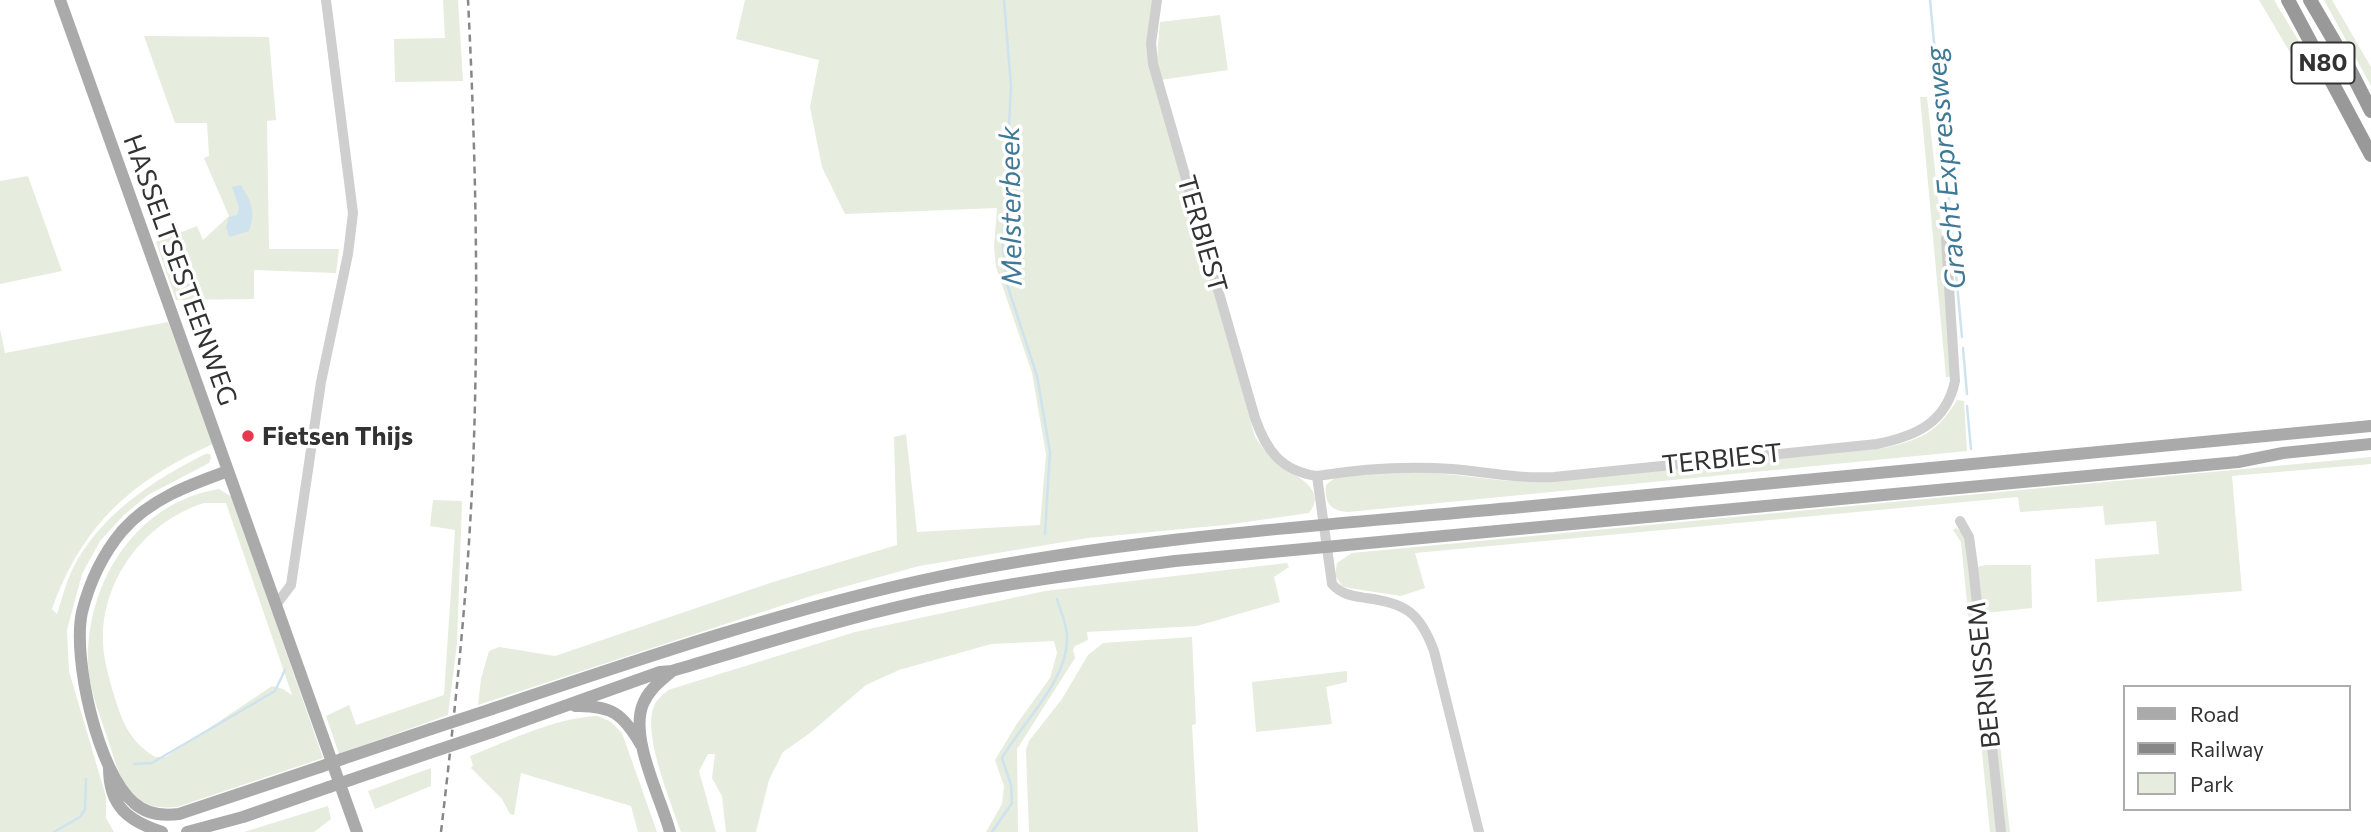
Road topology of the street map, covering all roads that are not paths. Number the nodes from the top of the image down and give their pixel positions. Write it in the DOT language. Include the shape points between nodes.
graph roads {
  1 [pos="60,0"];
  2 [pos="326,0"];
  3 [pos="1157,0"];
  4 [pos="2288,0"];
  5 [pos="2310,0"];
  6 [pos="2371,111"];
  7 [pos="2371,155"];
  8 [pos="1947,239"];
  9 [pos="2371,426"];
  10 [pos="2371,444"];
  11 [pos="228,471"];
  12 [pos="1317,476"];
  13 [pos="1960,521"];
  14 [pos="1324,526"];
  15 [pos="1327,548"];
  16 [pos="276,605"];
  17 [pos="672,671"];
  18 [pos="567,707"];
  19 [pos="643,748"];
  20 [pos="109,767"];
  21 [pos="162,832"];
  22 [pos="187,832"];
  23 [pos="357,832"];
  24 [pos="670,832"];
  25 [pos="1479,832"];
  26 [pos="2001,832"];
  1 -- 11 [label="main road, HASSELTSESTEENWEG"];
  2 -- 16 [label="street" via="353,213 321,382 291,585"];
  3 -- 12 [label="street, TERBIEST" via="1153,64 1262,440 1295,470"];
  4 -- 7 [label="highway, N80"];
  5 -- 6 [label="highway, N80"];
  8 -- 12 [label="street, TERBIEST" via="1955,381 1952,395 1937,416 1905,438 1553,477 1423,468"];
  9 -- 14 [label="main road"];
  10 -- 15 [label="main road" via="2177,468"];
  11 -- 16 [label="main road, HASSELTSESTEENWEG"];
  11 -- 20 [label="main road" via="167,496 145,511 123,530 90,586 79,643 82,677"];
  12 -- 14 [label="street"];
  13 -- 26 [label="street, BERNISSEM" via="1972,556"];
  14 -- 15 [label="street"];
  14 -- 20 [label="main road, bridge" via="1049,557 943,576 797,612 644,658 179,814 162,816 135,805"];
  15 -- 17 [label="main road" via="1031,580 837,622"];
  15 -- 25 [label="street" via="1328,571 1335,588 1401,606 1412,612 1428,634"];
  16 -- 23 [label="main road, HASSELTSESTEENWEG"];
  17 -- 18 [label="main road"];
  17 -- 19 [label="main road" via="653,687 642,706"];
  18 -- 19 [label="main road" via="598,707 617,714"];
  18 -- 22 [label="main road, bridge"];
  19 -- 24 [label="main road"];
  20 -- 21 [label="main road" via="109,784 126,814"];
}
